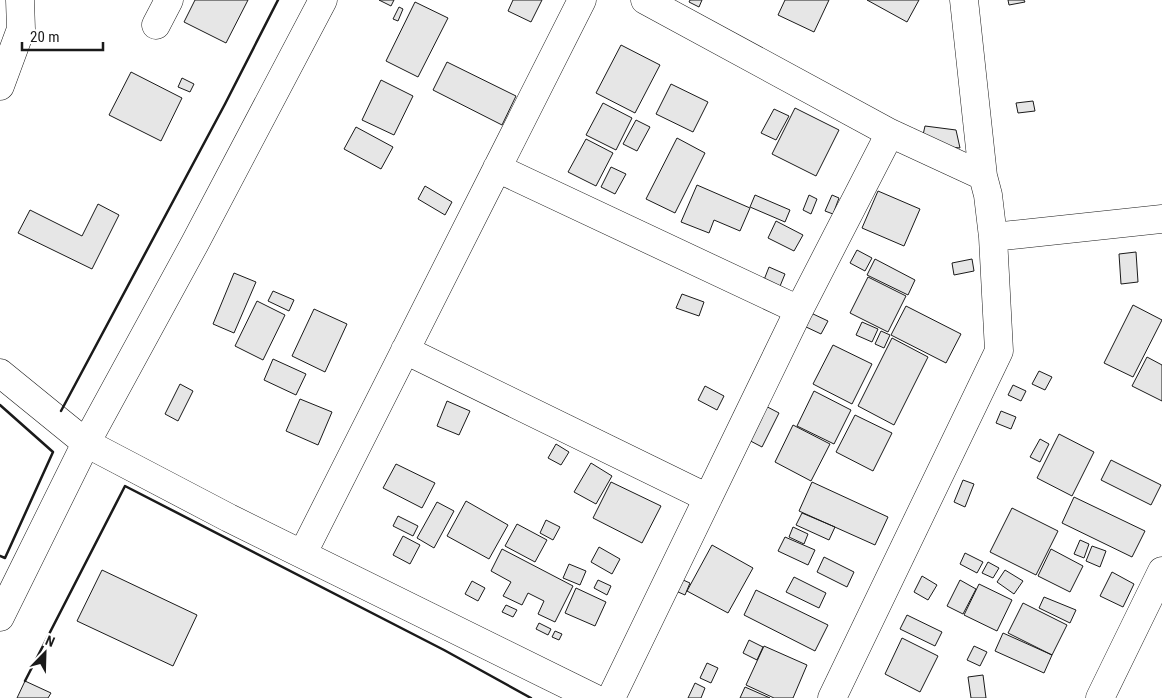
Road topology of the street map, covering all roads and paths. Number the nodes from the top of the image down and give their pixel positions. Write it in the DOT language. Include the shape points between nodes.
graph roads {
  1 [pos="20,0"];
  2 [pos="168,0"];
  3 [pos="323,0"];
  4 [pos="582,0"];
  5 [pos="645,0"];
  6 [pos="964,0"];
  7 [pos="156,25"];
  8 [pos="0,86"];
  9 [pos="890,133"];
  10 [pos="497,168"];
  11 [pos="983,176"];
  12 [pos="1162,219"];
  13 [pos="993,237"];
  14 [pos="799,310"];
  15 [pos="405,350"];
  16 [pos="0,373"];
  17 [pos="86,443"];
  18 [pos="708,498"];
  19 [pos="303,553"];
  20 [pos="1162,571"];
  21 [pos="0,616"];
  22 [pos="594,698"];
  23 [pos="611,698"];
  24 [pos="832,698"];
  25 [pos="1100,698"];
  1 -- 8 [label="street" via="21,28"];
  2 -- 7 [label="street"];
  3 -- 17 [label="street"];
  4 -- 10 [label="street"];
  5 -- 9 [label="street"];
  6 -- 11 [label="street"];
  9 -- 11 [label="street"];
  9 -- 14 [label="street"];
  10 -- 14 [label="street"];
  10 -- 15 [label="street"];
  11 -- 13 [label="street"];
  12 -- 13 [label="street"];
  13 -- 24 [label="street" via="999,351"];
  14 -- 18 [label="street"];
  15 -- 18 [label="street"];
  15 -- 19 [label="street"];
  16 -- 17 [label="street"];
  17 -- 19 [label="street"];
  17 -- 21 [label="street"];
  18 -- 23 [label="street"];
  19 -- 22 [label="street"];
  20 -- 25 [label="street"];
}
